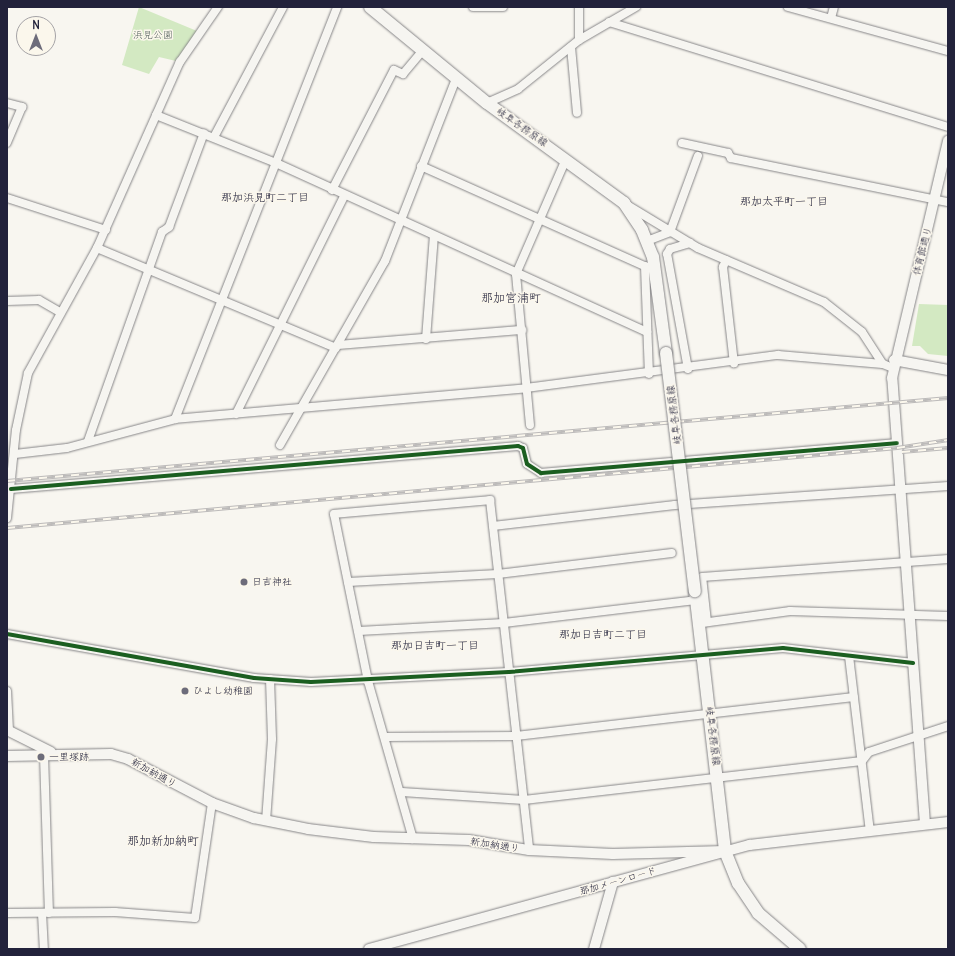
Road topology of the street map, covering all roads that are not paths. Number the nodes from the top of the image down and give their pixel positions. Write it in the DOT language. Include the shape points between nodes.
graph roads {
  1 [pos="218,7"];
  2 [pos="284,7"];
  3 [pos="337,7"];
  4 [pos="370,7"];
  5 [pos="473,7"];
  6 [pos="503,7"];
  7 [pos="579,7"];
  8 [pos="636,7"];
  9 [pos="788,7"];
  10 [pos="834,7"];
  11 [pos="831,18"];
  12 [pos="609,22"];
  13 [pos="579,40"];
  14 [pos="571,47"];
  15 [pos="422,51"];
  16 [pos="948,51"];
  17 [pos="456,79"];
  18 [pos="7,103"];
  19 [pos="487,103"];
  20 [pos="577,113"];
  21 [pos="156,115"];
  22 [pos="948,127"];
  23 [pos="204,133"];
  24 [pos="214,137"];
  25 [pos="948,141"];
  26 [pos="7,143"];
  27 [pos="682,143"];
  28 [pos="698,156"];
  29 [pos="946,157"];
  30 [pos="566,159"];
  31 [pos="276,163"];
  32 [pos="421,166"];
  33 [pos="332,190"];
  34 [pos="344,196"];
  35 [pos="7,198"];
  36 [pos="935,200"];
  37 [pos="948,202"];
  38 [pos="624,203"];
  39 [pos="539,219"];
  40 [pos="399,222"];
  41 [pos="106,230"];
  42 [pos="670,232"];
  43 [pos="434,236"];
  44 [pos="647,241"];
  45 [pos="690,243"];
  46 [pos="97,248"];
  47 [pos="726,260"];
  48 [pos="149,270"];
  49 [pos="516,274"];
  50 [pos="221,298"];
  51 [pos="7,301"];
  52 [pos="60,312"];
  53 [pos="280,324"];
  54 [pos="522,330"];
  55 [pos="647,332"];
  56 [pos="426,339"];
  57 [pos="338,347"];
  58 [pos="734,363"];
  59 [pos="890,364"];
  60 [pos="688,369"];
  61 [pos="948,370"];
  62 [pos="649,374"];
  63 [pos="526,388"];
  64 [pos="300,408"];
  65 [pos="236,414"];
  66 [pos="175,419"];
  67 [pos="530,425"];
  68 [pos="88,441"];
  69 [pos="897,443"];
  70 [pos="280,445"];
  71 [pos="15,454"];
  72 [pos="10,466"];
  73 [pos="948,486"];
  74 [pos="899,488"];
  75 [pos="11,489"];
  76 [pos="7,518"];
  77 [pos="493,526"];
  78 [pos="672,553"];
  79 [pos="948,560"];
  80 [pos="906,563"];
  81 [pos="498,574"];
  82 [pos="348,582"];
  83 [pos="696,596"];
  84 [pos="948,616"];
  85 [pos="910,617"];
  86 [pos="504,623"];
  87 [pos="703,623"];
  88 [pos="359,631"];
  89 [pos="7,634"];
  90 [pos="702,652"];
  91 [pos="848,656"];
  92 [pos="913,663"];
  93 [pos="509,672"];
  94 [pos="270,679"];
  95 [pos="368,681"];
  96 [pos="7,691"];
  97 [pos="854,697"];
  98 [pos="709,712"];
  99 [pos="948,726"];
  100 [pos="8,731"];
  101 [pos="919,735"];
  102 [pos="516,736"];
  103 [pos="386,737"];
  104 [pos="48,754"];
  105 [pos="7,756"];
  106 [pos="862,761"];
  107 [pos="718,776"];
  108 [pos="402,792"];
  109 [pos="524,800"];
  110 [pos="212,803"];
  111 [pos="266,821"];
  112 [pos="948,822"];
  113 [pos="925,824"];
  114 [pos="870,831"];
  115 [pos="413,839"];
  116 [pos="529,850"];
  117 [pos="725,851"];
  118 [pos="613,882"];
  119 [pos="7,913"];
  120 [pos="46,913"];
  121 [pos="44,949"];
  122 [pos="368,949"];
  123 [pos="594,949"];
  124 [pos="800,949"];
  1 -- 21 [label="street" via="180,62"];
  2 -- 24 [label="street"];
  3 -- 31 [label="street"];
  4 -- 15 [label="main road, 岐阜各務原線"];
  5 -- 6 [label="street"];
  7 -- 13 [label="street"];
  8 -- 12 [label="street"];
  9 -- 11 [label="street"];
  10 -- 11 [label="street"];
  11 -- 16 [label="street"];
  12 -- 13 [label="street"];
  12 -- 22 [label="street"];
  13 -- 14 [label="street"];
  14 -- 19 [label="street" via="518,89"];
  14 -- 20 [label="street"];
  15 -- 17 [label="main road, 岐阜各務原線"];
  15 -- 33 [label="street" via="403,74 394,70"];
  17 -- 19 [label="main road, 岐阜各務原線"];
  17 -- 32 [label="street" via="434,140"];
  18 -- 26 [label="street" via="22,107"];
  19 -- 30 [label="main road, 岐阜各務原線"];
  21 -- 23 [label="street"];
  21 -- 41 [label="street"];
  23 -- 24 [label="street"];
  23 -- 48 [label="street"];
  24 -- 31 [label="street"];
  25 -- 29 [label="street, 体育館通り"];
  27 -- 36 [label="street" via="728,153 731,158"];
  28 -- 42 [label="street"];
  29 -- 36 [label="street, 体育館通り"];
  30 -- 38 [label="main road, 岐阜各務原線"];
  30 -- 39 [label="street"];
  31 -- 33 [label="street"];
  31 -- 50 [label="street"];
  32 -- 39 [label="street"];
  32 -- 40 [label="street"];
  33 -- 34 [label="street"];
  34 -- 40 [label="street"];
  34 -- 53 [label="street"];
  35 -- 41 [label="street"];
  36 -- 37 [label="street"];
  36 -- 59 [label="street, 体育館通り"];
  38 -- 42 [label="street"];
  38 -- 44 [label="main road, 岐阜各務原線"];
  39 -- 49 [label="street"];
  39 -- 55 [label="street" via="645,266"];
  40 -- 43 [label="street"];
  40 -- 57 [label="street" via="385,261"];
  41 -- 46 [label="street"];
  42 -- 44 [label="street"];
  42 -- 45 [label="street"];
  43 -- 49 [label="street"];
  43 -- 56 [label="street"];
  44 -- 83 [label="main road, 岐阜各務原線, bridge" via="657,275"];
  45 -- 47 [label="street"];
  45 -- 60 [label="street" via="670,250 667,254"];
  46 -- 48 [label="street"];
  46 -- 52 [label="street"];
  47 -- 58 [label="street" via="723,268"];
  47 -- 59 [label="street" via="824,302 862,332"];
  48 -- 50 [label="street"];
  48 -- 68 [label="street"];
  49 -- 54 [label="street"];
  49 -- 55 [label="street"];
  50 -- 53 [label="street"];
  50 -- 66 [label="street"];
  51 -- 52 [label="street" via="39,300"];
  52 -- 71 [label="street" via="28,373 20,403"];
  53 -- 57 [label="street"];
  53 -- 65 [label="street"];
  54 -- 56 [label="street"];
  54 -- 63 [label="street"];
  55 -- 62 [label="street"];
  56 -- 57 [label="street"];
  57 -- 64 [label="street"];
  58 -- 59 [label="street" via="778,356"];
  58 -- 60 [label="street"];
  59 -- 61 [label="street"];
  59 -- 69 [label="street, 体育館通り"];
  60 -- 62 [label="street"];
  62 -- 63 [label="street"];
  63 -- 64 [label="street"];
  63 -- 67 [label="street"];
  64 -- 65 [label="street"];
  64 -- 70 [label="street"];
  65 -- 66 [label="street"];
  66 -- 68 [label="street"];
  68 -- 71 [label="street" via="50,451"];
  69 -- 74 [label="street, 体育館通り"];
  69 -- 75 [label="street" via="541,473 527,464 523,448 518,446"];
  71 -- 72 [label="street"];
  72 -- 75 [label="street"];
  73 -- 74 [label="street"];
  74 -- 77 [label="street" via="675,505"];
  74 -- 80 [label="street, 体育館通り"];
  75 -- 76 [label="street"];
  77 -- 81 [label="street"];
  77 -- 82 [label="street" via="490,500 334,514"];
  78 -- 81 [label="street"];
  79 -- 80 [label="street"];
  80 -- 85 [label="street, 体育館通り"];
  80 -- 87 [label="street" via="702,577"];
  81 -- 82 [label="street"];
  81 -- 86 [label="street"];
  82 -- 88 [label="street"];
  83 -- 86 [label="street"];
  83 -- 87 [label="main road, 岐阜各務原線"];
  84 -- 85 [label="street"];
  85 -- 87 [label="street" via="855,612 790,611"];
  85 -- 92 [label="street, 体育館通り"];
  86 -- 88 [label="street"];
  86 -- 93 [label="street"];
  87 -- 90 [label="main road, 岐阜各務原線"];
  88 -- 95 [label="street"];
  89 -- 94 [label="street"];
  90 -- 91 [label="street" via="783,648"];
  90 -- 93 [label="street"];
  90 -- 98 [label="main road, 岐阜各務原線"];
  91 -- 92 [label="street"];
  91 -- 97 [label="street"];
  92 -- 101 [label="street, 体育館通り"];
  93 -- 95 [label="street"];
  93 -- 102 [label="street"];
  94 -- 95 [label="street"];
  94 -- 111 [label="street" via="272,739"];
  95 -- 103 [label="street"];
  96 -- 100 [label="street"];
  97 -- 98 [label="street"];
  97 -- 106 [label="street"];
  98 -- 102 [label="street"];
  98 -- 107 [label="main road, 岐阜各務原線"];
  99 -- 101 [label="street"];
  100 -- 104 [label="street"];
  101 -- 106 [label="street" via="869,752"];
  101 -- 113 [label="street, 体育館通り"];
  102 -- 103 [label="street"];
  102 -- 109 [label="street"];
  103 -- 108 [label="street"];
  104 -- 105 [label="street, 新加納通り"];
  104 -- 110 [label="street, 新加納通り" via="92,753 128,759"];
  104 -- 120 [label="street"];
  106 -- 107 [label="street"];
  106 -- 114 [label="street"];
  107 -- 109 [label="street"];
  107 -- 117 [label="main road, 岐阜各務原線"];
  108 -- 109 [label="street"];
  108 -- 115 [label="street"];
  109 -- 116 [label="street"];
  110 -- 111 [label="street, 新加納通り"];
  110 -- 120 [label="street" via="195,918 115,912"];
  111 -- 115 [label="street, 新加納通り"];
  112 -- 113 [label="street, 那加メーンロード"];
  113 -- 114 [label="street, 那加メーンロード"];
  114 -- 117 [label="street, 那加メーンロード"];
  115 -- 116 [label="street, 新加納通り" via="469,840"];
  116 -- 117 [label="street, 新加納通り" via="613,854"];
  117 -- 118 [label="street, 那加メーンロード"];
  117 -- 124 [label="main road, 岐阜各務原線" via="738,883 758,913"];
  118 -- 122 [label="street, 那加メーンロード"];
  118 -- 123 [label="street"];
  119 -- 120 [label="street"];
  120 -- 121 [label="street"];
}
